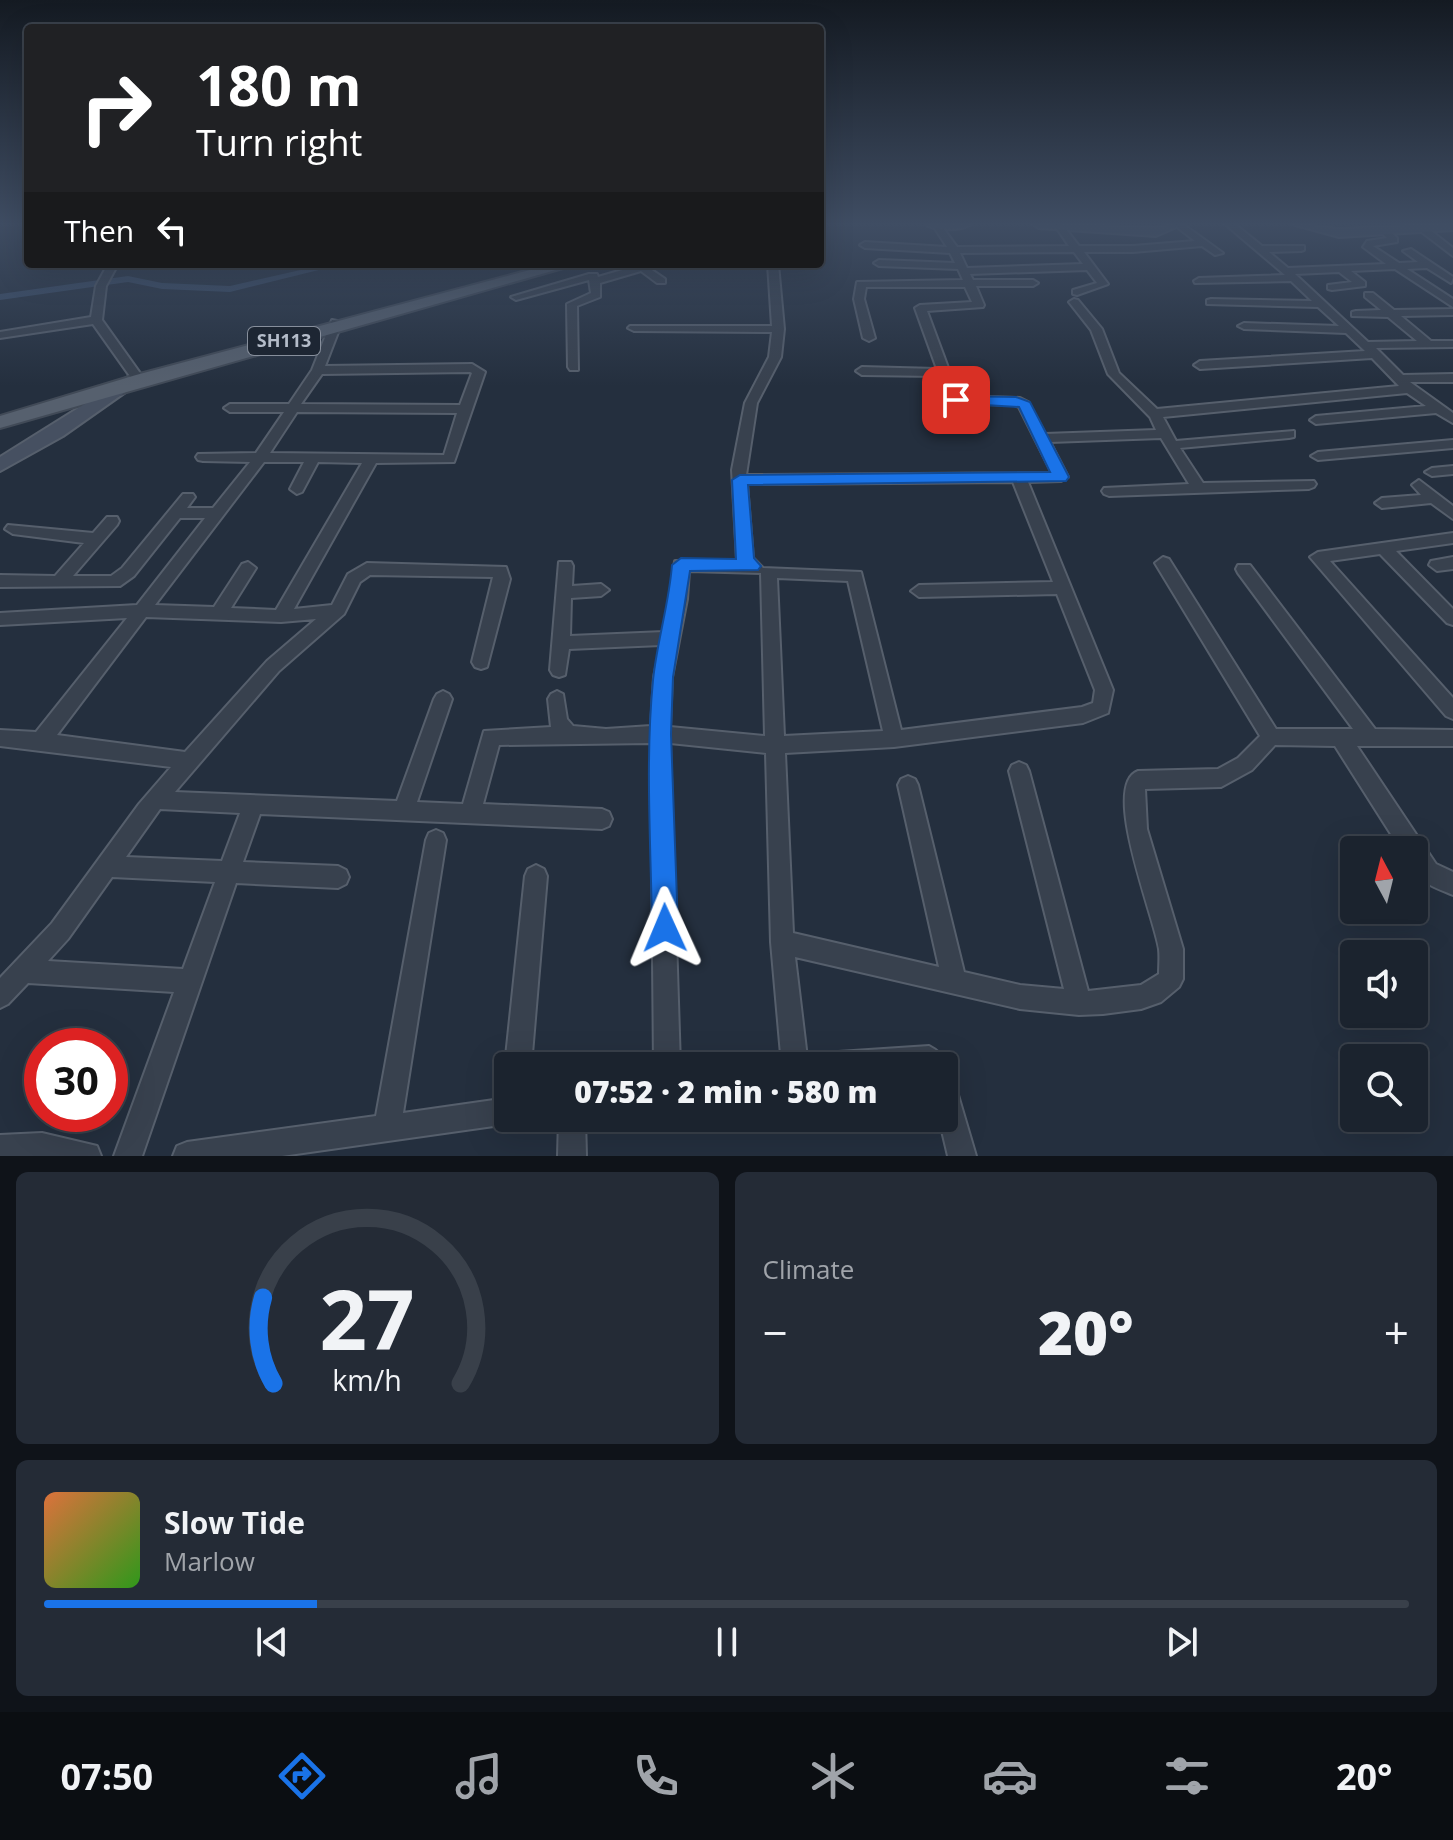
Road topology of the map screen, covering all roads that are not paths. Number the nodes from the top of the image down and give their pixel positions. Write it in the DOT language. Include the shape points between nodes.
graph roads {
  1 [pos="104,278"];
  2 [pos="499,278"];
  3 [pos="515,278"];
  4 [pos="594,278"];
  5 [pos="657,278"];
  6 [pos="774,278"];
  7 [pos="967,278"];
  8 [pos="1097,278"];
  9 [pos="1237,278"];
  10 [pos="1256,278"];
  11 [pos="1294,278"];
  12 [pos="1353,278"];
  13 [pos="1414,278"];
  14 [pos="1448,278"];
  15 [pos="1239,280"];
  16 [pos="1451,280"];
  17 [pos="661,281"];
  18 [pos="1199,281"];
  19 [pos="1033,283"];
  20 [pos="970,284"];
  21 [pos="1332,287"];
  22 [pos="1369,295"];
  23 [pos="516,297"];
  24 [pos="1211,302"];
  25 [pos="1323,304"];
  26 [pos="1453,304"];
  27 [pos="1453,312"];
  28 [pos="1356,314"];
  29 [pos="1393,314"];
  30 [pos="96,320"];
  31 [pos="336,324"];
  32 [pos="1244,326"];
  33 [pos="634,328"];
  34 [pos="778,329"];
  35 [pos="1350,330"];
  36 [pos="0,335"];
  37 [pos="869,338"];
  38 [pos="1453,344"];
  39 [pos="1429,345"];
  40 [pos="1371,349"];
  41 [pos="1200,365"];
  42 [pos="574,367"];
  43 [pos="318,370"];
  44 [pos="862,371"];
  45 [pos="944,373"];
  46 [pos="1453,378"];
  47 [pos="129,381"];
  48 [pos="1405,384"];
  49 [pos="290,407"];
  50 [pos="230,408"];
  51 [pos="465,409"];
  52 [pos="1440,409"];
  53 [pos="1156,416"];
  54 [pos="0,419"];
  55 [pos="1453,419"];
  56 [pos="1316,420"];
  57 [pos="1289,434"];
  58 [pos="1042,438"];
  59 [pos="1169,440"];
  60 [pos="1453,444"];
  61 [pos="1318,456"];
  62 [pos="203,457"];
  63 [pos="259,459"];
  64 [pos="313,459"];
  65 [pos="371,459"];
  66 [pos="0,465"];
  67 [pos="1453,470"];
  68 [pos="1432,472"];
  69 [pos="1019,478"];
  70 [pos="740,480"];
  71 [pos="1309,484"];
  72 [pos="1419,485"];
  73 [pos="1199,488"];
  74 [pos="297,489"];
  75 [pos="1109,491"];
  76 [pos="188,497"];
  77 [pos="1434,498"];
  78 [pos="1382,503"];
  79 [pos="176,513"];
  80 [pos="218,513"];
  81 [pos="1453,514"];
  82 [pos="112,521"];
  83 [pos="13,529"];
  84 [pos="1453,538"];
  85 [pos="97,539"];
  86 [pos="1382,546"];
  87 [pos="1163,563"];
  88 [pos="565,566"];
  89 [pos="248,568"];
  90 [pos="760,569"];
  91 [pos="1244,569"];
  92 [pos="0,581"];
  93 [pos="59,582"];
  94 [pos="1064,588"];
  95 [pos="601,590"];
  96 [pos="919,591"];
  97 [pos="564,593"];
  98 [pos="338,610"];
  99 [pos="138,611"];
  100 [pos="218,615"];
  101 [pos="281,616"];
  102 [pos="0,619"];
  103 [pos="1453,619"];
  104 [pos="669,638"];
  105 [pos="562,643"];
  106 [pos="481,662"];
  107 [pos="559,670"];
  108 [pos="443,699"];
  109 [pos="557,699"];
  110 [pos="1453,711"];
  111 [pos="568,734"];
  112 [pos="660,734"];
  113 [pos="1271,737"];
  114 [pos="0,738"];
  115 [pos="1341,738"];
  116 [pos="1453,738"];
  117 [pos="894,739"];
  118 [pos="1371,739"];
  119 [pos="41,741"];
  120 [pos="773,745"];
  121 [pos="189,761"];
  122 [pos="1019,771"];
  123 [pos="908,785"];
  124 [pos="157,800"];
  125 [pos="253,804"];
  126 [pos="404,810"];
  127 [pos="471,813"];
  128 [pos="602,819"];
  129 [pos="1405,836"];
  130 [pos="436,840"];
  131 [pos="107,866"];
  132 [pos="229,871"];
  133 [pos="1428,871"];
  134 [pos="536,876"];
  135 [pos="338,877"];
  136 [pos="1453,884"];
  137 [pos="782,942"];
  138 [pos="27,971"];
  139 [pos="190,981"];
  140 [pos="955,983"];
  141 [pos="0,996"];
  142 [pos="1079,1003"];
  143 [pos="519,1052"];
  144 [pos="667,1052"];
  145 [pos="794,1052"];
  146 [pos="494,1113"];
  147 [pos="387,1129"];
  148 [pos="572,1132"];
  149 [pos="956,1132"];
  150 [pos="0,1148"];
  151 [pos="87,1156"];
  152 [pos="128,1156"];
  153 [pos="187,1156"];
  154 [pos="572,1156"];
  155 [pos="962,1156"];
  1 -- 30 [label="street"];
  2 -- 31 [label="main road, SH113"];
  3 -- 31 [label="main road, SH113"];
  4 -- 23 [label="street"];
  4 -- 42 [label="street" via="596,295 572,304"];
  5 -- 17 [label="street"];
  6 -- 34 [label="street"];
  7 -- 20 [label="street"];
  8 -- 53 [label="street" via="1103,286 1076,297 1114,374"];
  9 -- 15 [label="street"];
  10 -- 15 [label="street"];
  11 -- 25 [label="street"];
  12 -- 21 [label="street" via="1361,284"];
  13 -- 26 [label="street"];
  14 -- 16 [label="street"];
  15 -- 18 [label="street"];
  19 -- 20 [label="street"];
  20 -- 37 [label="street" via="861,284 859,299"];
  20 -- 45 [label="street" via="978,306 920,308"];
  22 -- 29 [label="street"];
  24 -- 25 [label="street"];
  25 -- 35 [label="street"];
  27 -- 29 [label="street"];
  28 -- 29 [label="street"];
  29 -- 39 [label="street"];
  30 -- 36 [label="street"];
  30 -- 47 [label="street"];
  31 -- 43 [label="street"];
  31 -- 47 [label="main road, SH113"];
  32 -- 35 [label="street"];
  33 -- 34 [label="street"];
  34 -- 70 [label="street" via="775,357 751,403"];
  35 -- 40 [label="street"];
  38 -- 39 [label="street"];
  39 -- 40 [label="street"];
  40 -- 41 [label="street"];
  40 -- 48 [label="street"];
  43 -- 49 [label="street"];
  43 -- 51 [label="street" via="476,368"];
  44 -- 45 [label="street"];
  45 -- 58 [label="street" via="944,389 956,400 1021,402"];
  46 -- 48 [label="street"];
  47 -- 54 [label="main road, SH113"];
  47 -- 66 [label="street"];
  48 -- 52 [label="street"];
  48 -- 53 [label="street"];
  49 -- 50 [label="street"];
  49 -- 51 [label="street"];
  49 -- 63 [label="street"];
  51 -- 65 [label="street" via="449,459"];
  52 -- 55 [label="street"];
  52 -- 56 [label="street"];
  53 -- 59 [label="street"];
  57 -- 59 [label="street"];
  58 -- 59 [label="street"];
  58 -- 69 [label="street" via="1061,477"];
  59 -- 73 [label="street"];
  60 -- 61 [label="street"];
  62 -- 63 [label="street"];
  63 -- 64 [label="street"];
  63 -- 80 [label="street"];
  64 -- 65 [label="street"];
  64 -- 74 [label="street"];
  65 -- 101 [label="street"];
  67 -- 68 [label="street"];
  69 -- 70 [label="street"];
  69 -- 94 [label="street"];
  70 -- 90 [label="street" via="745,560"];
  71 -- 73 [label="street"];
  72 -- 77 [label="street"];
  73 -- 75 [label="street"];
  76 -- 79 [label="street"];
  77 -- 78 [label="street"];
  77 -- 81 [label="street"];
  79 -- 80 [label="street"];
  79 -- 93 [label="street" via="120,580"];
  80 -- 99 [label="street"];
  82 -- 85 [label="street"];
  83 -- 85 [label="street"];
  84 -- 86 [label="street"];
  85 -- 93 [label="street"];
  86 -- 103 [label="street"];
  86 -- 110 [label="street" via="1318,557"];
  87 -- 113 [label="street"];
  88 -- 97 [label="street"];
  89 -- 100 [label="street"];
  90 -- 104 [label="street" via="681,565"];
  90 -- 117 [label="street" via="855,576"];
  90 -- 120 [label="street"];
  91 -- 118 [label="street"];
  92 -- 93 [label="street"];
  94 -- 96 [label="street"];
  94 -- 117 [label="street" via="1104,690 1101,708 1057,719"];
  95 -- 97 [label="street"];
  97 -- 105 [label="street"];
  98 -- 101 [label="street"];
  98 -- 106 [label="street" via="354,578 367,569 494,569 502,579"];
  98 -- 121 [label="street" via="273,666"];
  99 -- 100 [label="street"];
  99 -- 102 [label="street"];
  99 -- 119 [label="street"];
  100 -- 101 [label="street"];
  104 -- 105 [label="street"];
  104 -- 112 [label="street"];
  105 -- 107 [label="street"];
  108 -- 126 [label="street"];
  109 -- 111 [label="street" via="558,722"];
  111 -- 112 [label="street"];
  111 -- 127 [label="street" via="489,739"];
  112 -- 120 [label="street"];
  112 -- 144 [label="street"];
  113 -- 115 [label="street"];
  113 -- 142 [label="street" via="1245,764 1221,778 1135,784 1137,829 1171,949 1171,979 1158,992 1132,999"];
  114 -- 119 [label="street"];
  115 -- 118 [label="street"];
  115 -- 129 [label="street"];
  116 -- 118 [label="street"];
  117 -- 120 [label="street"];
  119 -- 121 [label="street"];
  120 -- 137 [label="street"];
  121 -- 124 [label="street"];
  122 -- 142 [label="street"];
  123 -- 140 [label="street"];
  124 -- 125 [label="street"];
  124 -- 131 [label="street"];
  125 -- 126 [label="street"];
  125 -- 132 [label="street"];
  126 -- 127 [label="street"];
  127 -- 128 [label="street"];
  130 -- 147 [label="street"];
  131 -- 132 [label="street"];
  131 -- 138 [label="street"];
  132 -- 135 [label="street"];
  132 -- 139 [label="street"];
  133 -- 136 [label="street"];
  134 -- 143 [label="street"];
  137 -- 140 [label="street"];
  137 -- 145 [label="street"];
  138 -- 139 [label="street"];
  138 -- 141 [label="street"];
  139 -- 152 [label="street"];
  140 -- 142 [label="street"];
  146 -- 147 [label="street"];
  147 -- 153 [label="street"];
  148 -- 154 [label="street"];
  149 -- 155 [label="street"];
  150 -- 151 [label="street" via="42,1146"];
}
